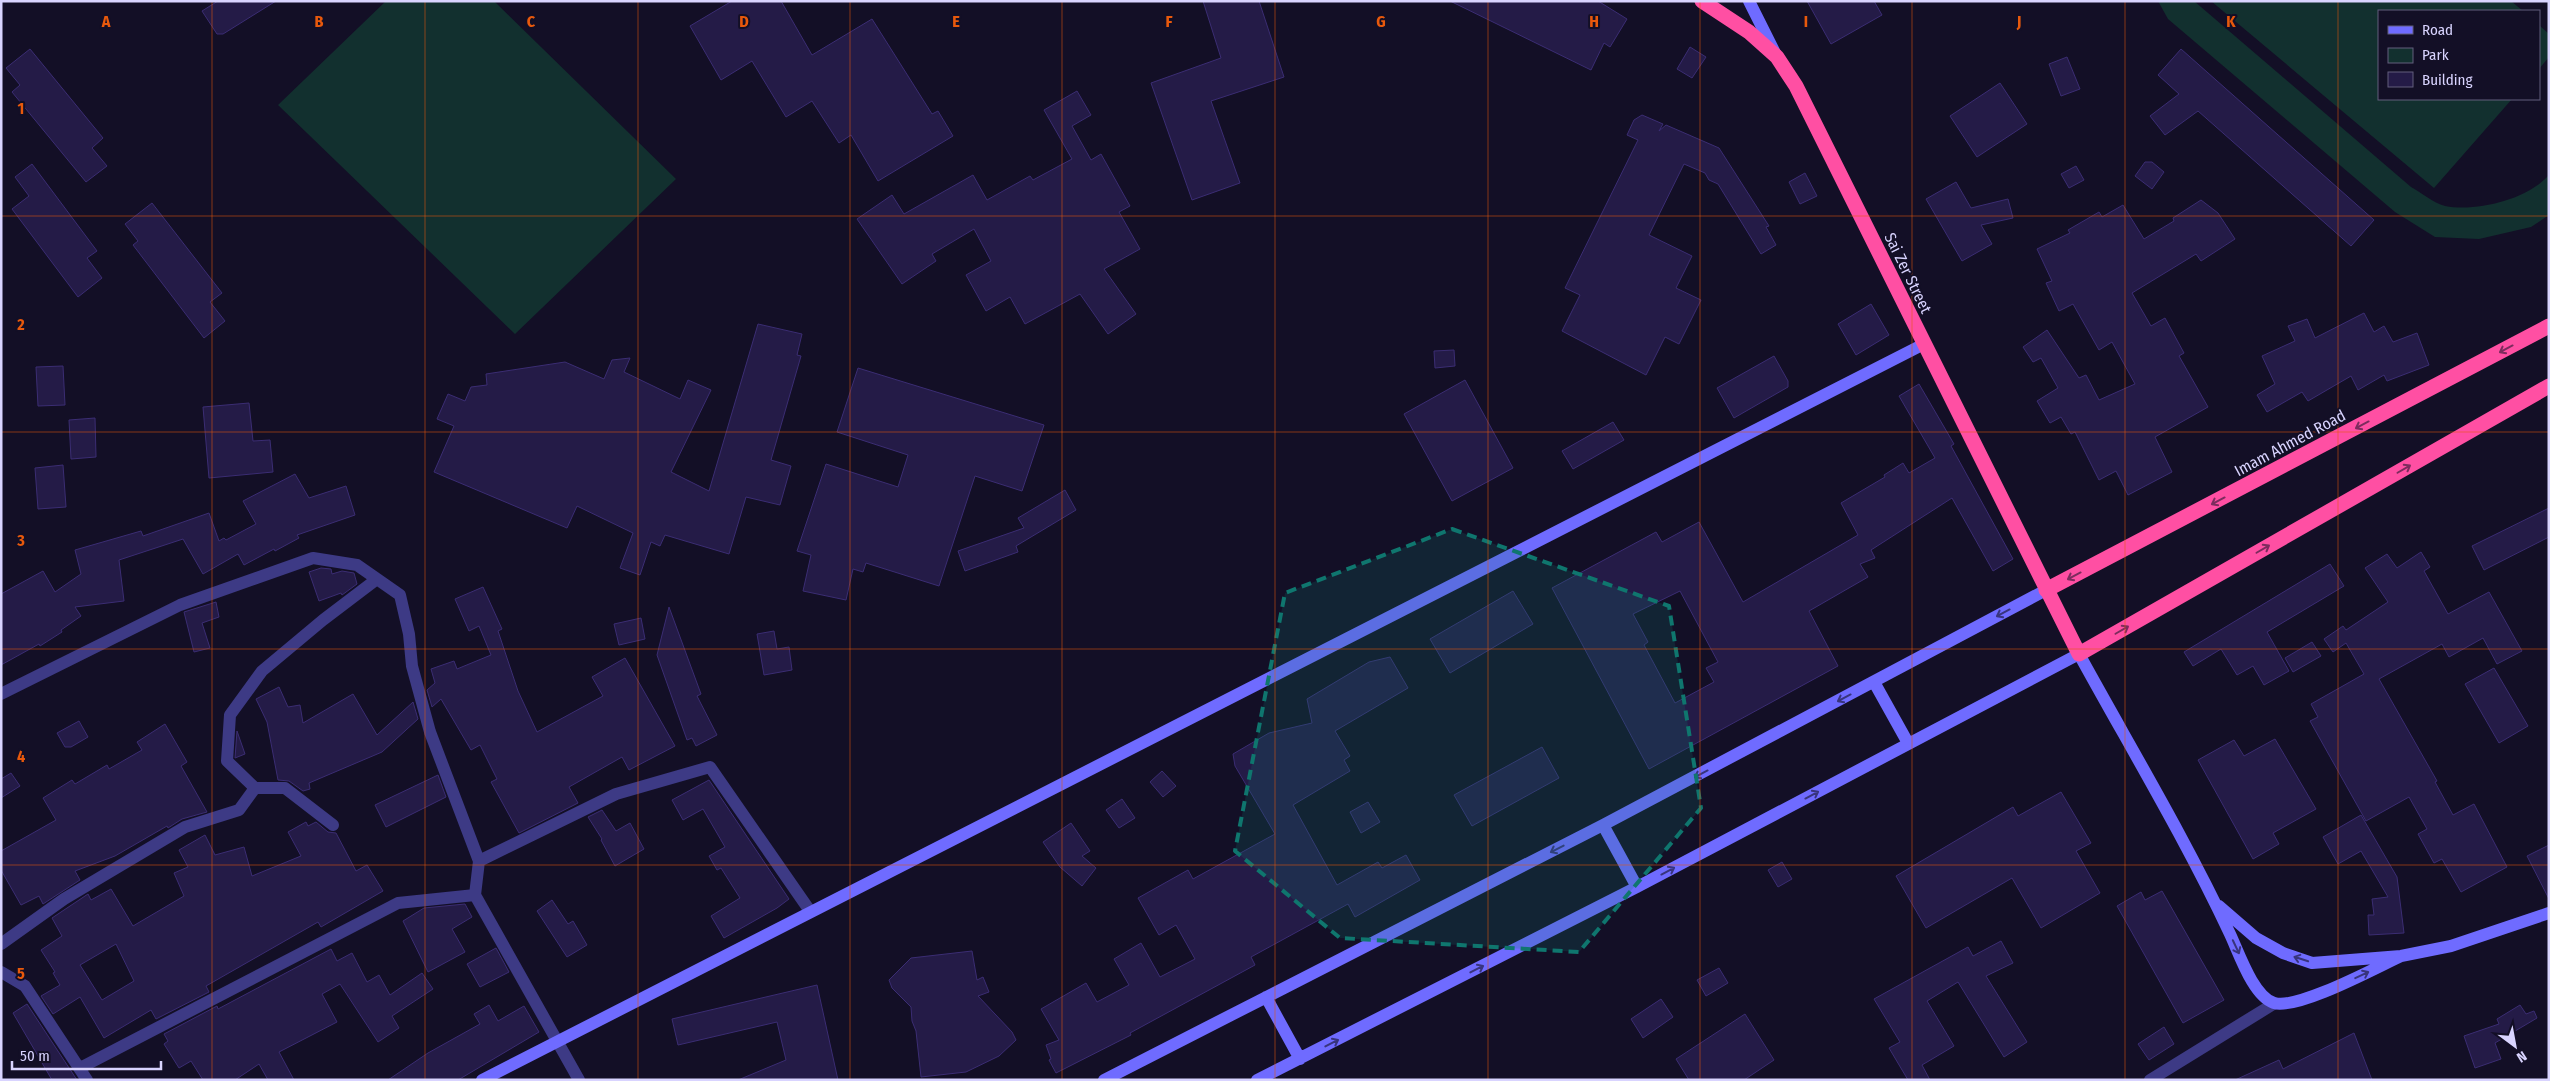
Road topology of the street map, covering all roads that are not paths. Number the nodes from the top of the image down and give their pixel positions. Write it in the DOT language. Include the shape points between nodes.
graph roads {
  1 [pos="1702,1"];
  2 [pos="1749,1"];
  3 [pos="1777,57"];
  4 [pos="2549,326"];
  5 [pos="1924,344"];
  6 [pos="2549,386"];
  7 [pos="377,579"];
  8 [pos="2046,590"];
  9 [pos="2079,654"];
  10 [pos="1874,682"];
  11 [pos="1,694"];
  12 [pos="1908,743"];
  13 [pos="254,788"];
  14 [pos="333,825"];
  15 [pos="1603,826"];
  16 [pos="479,861"];
  17 [pos="1638,887"];
  18 [pos="475,895"];
  19 [pos="2215,903"];
  20 [pos="810,911"];
  21 [pos="2549,913"];
  22 [pos="1,944"];
  23 [pos="2401,956"];
  24 [pos="1,972"];
  25 [pos="1266,996"];
  26 [pos="2275,1003"];
  27 [pos="556,1041"];
  28 [pos="1300,1059"];
  29 [pos="80,1068"];
  30 [pos="87,1080"];
  31 [pos="482,1080"];
  32 [pos="579,1080"];
  33 [pos="1104,1080"];
  34 [pos="1257,1080"];
  35 [pos="2150,1080"];
  1 -- 3 [label="highway, Sai Zer Street" via="1749,32"];
  2 -- 3 [label="main road"];
  3 -- 5 [label="highway, Sai Zer Street" via="1796,86"];
  4 -- 8 [label="highway, Imam Ahmed Road, one-way"];
  5 -- 8 [label="highway, Sai Zer Street"];
  5 -- 20 [label="main road"];
  9 -- 6 [label="highway, one-way"];
  7 -- 11 [label="street" via="358,564 313,558 180,604"];
  7 -- 13 [label="street" via="262,671 230,715 227,761"];
  7 -- 16 [label="street" via="400,595 412,666 430,732"];
  8 -- 9 [label="highway, Sai Zer Street"];
  8 -- 10 [label="main road, one-way"];
  9 -- 12 [label="main road"];
  9 -- 19 [label="main road"];
  10 -- 12 [label="main road"];
  10 -- 15 [label="main road, one-way"];
  17 -- 12 [label="main road, one-way"];
  13 -- 14 [label="street" via="285,788"];
  13 -- 22 [label="street" via="239,810 185,827 64,899"];
  15 -- 17 [label="main road"];
  15 -- 25 [label="main road, one-way"];
  16 -- 18 [label="street"];
  16 -- 20 [label="street" via="616,794 710,767"];
  28 -- 17 [label="main road, one-way"];
  18 -- 27 [label="street"];
  18 -- 29 [label="street" via="398,903"];
  23 -- 19 [label="main road, one-way" via="2312,963 2283,953 2256,938"];
  19 -- 26 [label="main road, one-way" via="2261,995"];
  20 -- 27 [label="main road"];
  21 -- 23 [label="main road" via="2451,946"];
  26 -- 23 [label="main road, one-way" via="2293,1002"];
  24 -- 29 [label="street" via="25,986"];
  25 -- 28 [label="main road"];
  25 -- 33 [label="main road"];
  26 -- 35 [label="street"];
  27 -- 31 [label="main road"];
  27 -- 32 [label="street"];
  28 -- 34 [label="main road"];
  29 -- 30 [label="street"];
}
